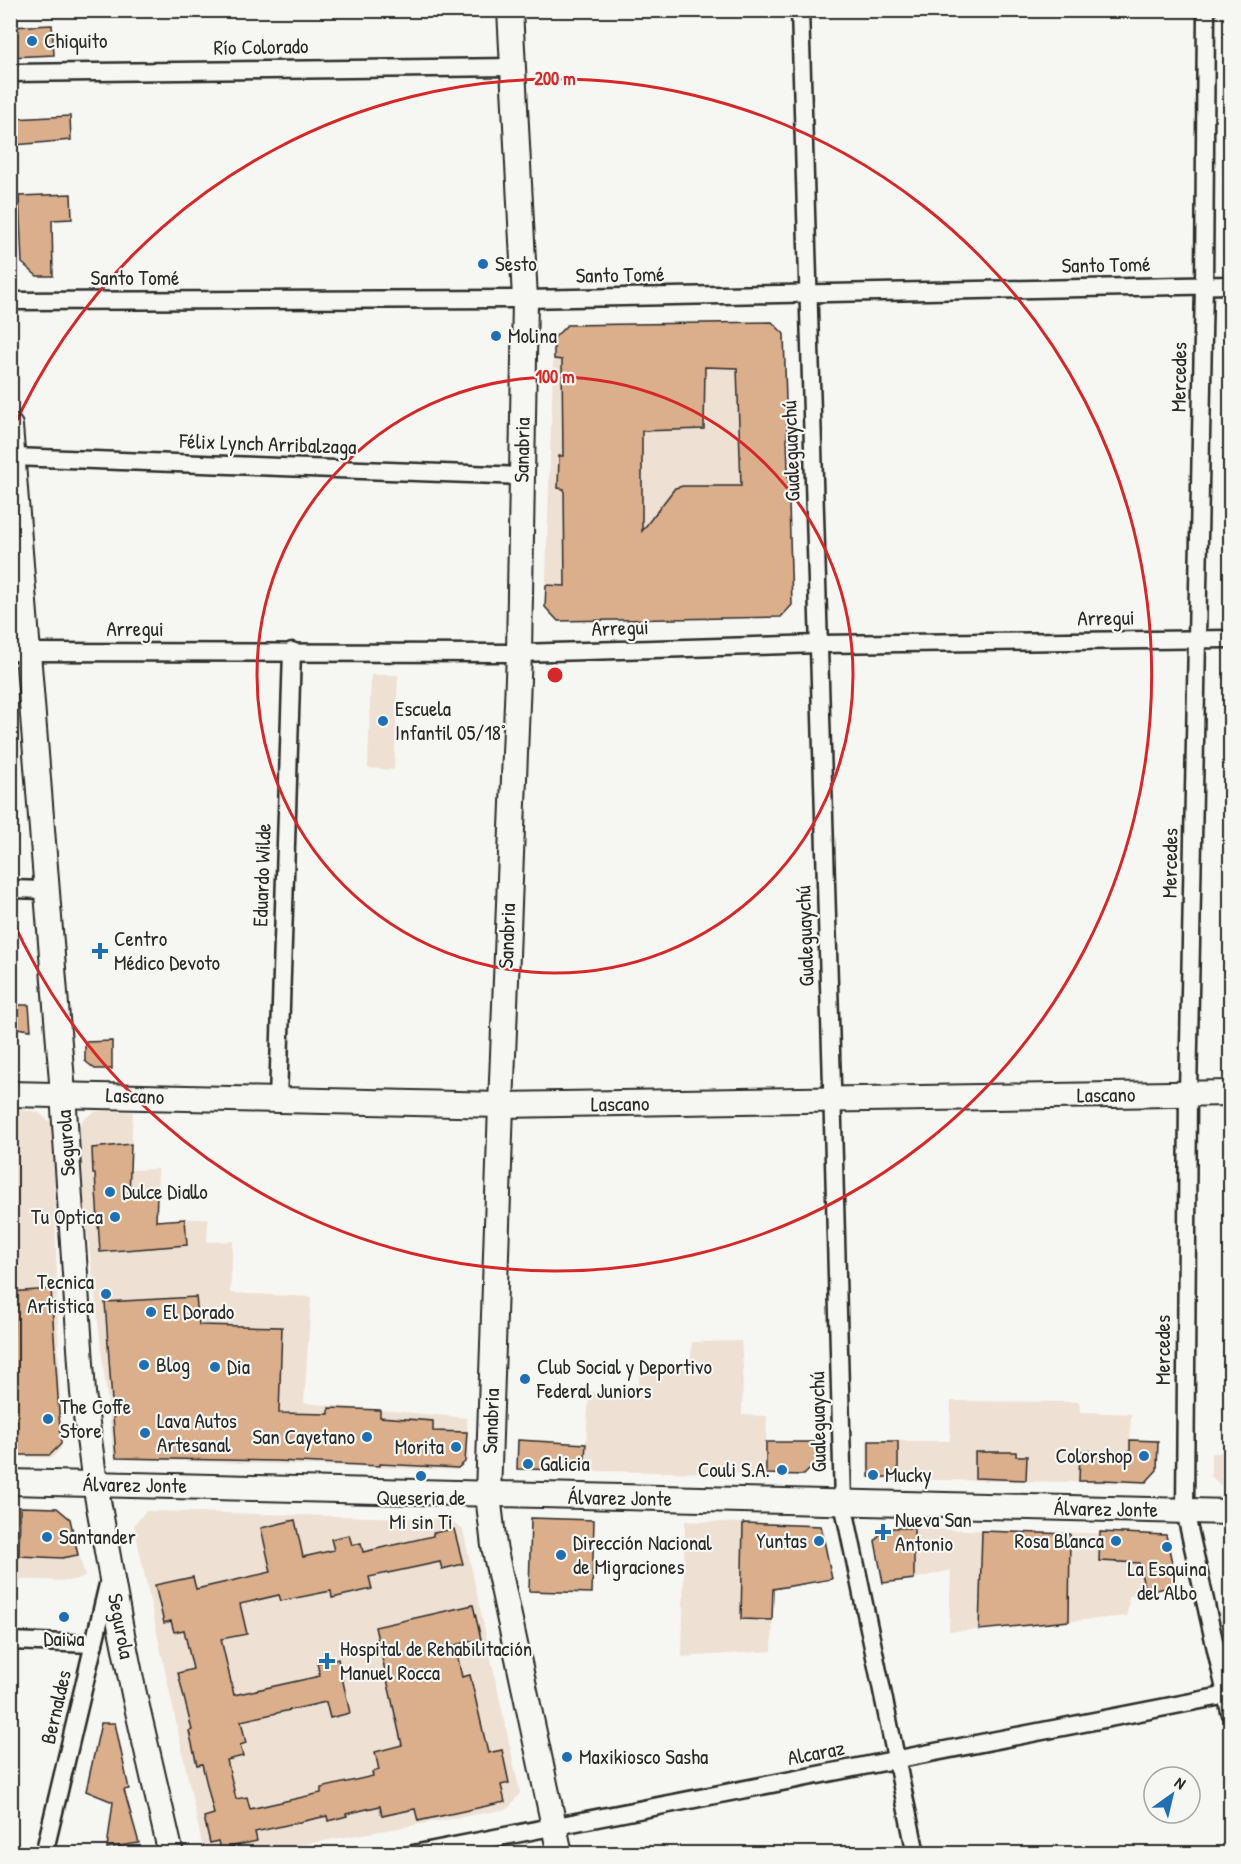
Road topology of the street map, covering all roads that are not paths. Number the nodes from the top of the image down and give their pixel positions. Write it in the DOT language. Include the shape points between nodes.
graph roads {
  1 [pos="510,10"];
  2 [pos="800,10"];
  3 [pos="1206,10"];
  4 [pos="513,67"];
  5 [pos="10,73"];
  6 [pos="1204,285"];
  7 [pos="1230,285"];
  8 [pos="809,294"];
  9 [pos="525,299"];
  10 [pos="10,301"];
  11 [pos="10,426"];
  12 [pos="13,457"];
  13 [pos="521,476"];
  14 [pos="1197,639"];
  15 [pos="1230,639"];
  16 [pos="819,644"];
  17 [pos="19,651"];
  18 [pos="292,651"];
  19 [pos="519,653"];
  20 [pos="10,889"];
  21 [pos="47,890"];
  22 [pos="1230,1093"];
  23 [pos="10,1094"];
  24 [pos="63,1094"];
  25 [pos="1188,1094"];
  26 [pos="833,1100"];
  27 [pos="278,1101"];
  28 [pos="501,1105"];
  29 [pos="10,1482"];
  30 [pos="95,1484"];
  31 [pos="488,1495"];
  32 [pos="843,1503"];
  33 [pos="1185,1511"];
  34 [pos="1230,1512"];
  35 [pos="111,1570"];
  36 [pos="10,1641"];
  37 [pos="94,1644"];
  38 [pos="1227,1695"];
  39 [pos="1230,1712"];
  40 [pos="896,1761"];
  41 [pos="555,1826"];
  42 [pos="44,1854"];
  43 [pos="171,1854"];
  44 [pos="413,1854"];
  45 [pos="560,1854"];
  46 [pos="916,1854"];
  1 -- 4 [label="street, Sanabria"];
  2 -- 8 [label="street, Gualeguaychú"];
  3 -- 6 [label="street, Mercedes"];
  4 -- 5 [label="street, Río Colorado"];
  4 -- 9 [label="street, Sanabria"];
  6 -- 7 [label="street, Santo Tomé"];
  6 -- 8 [label="street, Santo Tomé"];
  6 -- 14 [label="street, Mercedes"];
  8 -- 9 [label="street, Santo Tomé"];
  8 -- 16 [label="street, Gualeguaychú"];
  9 -- 10 [label="street, Santo Tomé"];
  9 -- 13 [label="street, Sanabria"];
  11 -- 12 [label="street, Segurola"];
  12 -- 13 [label="street, Félix Lynch Arribalzaga"];
  12 -- 17 [label="street, Segurola"];
  13 -- 19 [label="street, Sanabria"];
  14 -- 15 [label="street, Arregui"];
  14 -- 16 [label="street, Arregui"];
  14 -- 25 [label="street, Mercedes"];
  16 -- 19 [label="street, Arregui"];
  16 -- 26 [label="street, Gualeguaychú"];
  17 -- 18 [label="street, Arregui"];
  17 -- 21 [label="street, Segurola"];
  18 -- 19 [label="street, Arregui"];
  18 -- 27 [label="street, Eduardo Wilde"];
  19 -- 28 [label="street, Sanabria"];
  20 -- 21 [label="street"];
  21 -- 24 [label="street, Segurola"];
  22 -- 25 [label="street, Lascano"];
  23 -- 24 [label="street, Lascano"];
  24 -- 27 [label="street, Lascano"];
  24 -- 30 [label="street, Segurola" via="83,1393"];
  25 -- 26 [label="street, Lascano"];
  25 -- 33 [label="street, Mercedes"];
  26 -- 28 [label="street, Lascano"];
  26 -- 32 [label="street, Gualeguaychú"];
  27 -- 28 [label="street, Lascano"];
  28 -- 31 [label="street, Sanabria"];
  29 -- 30 [label="street, Álvarez Jonte"];
  30 -- 31 [label="street, Álvarez Jonte"];
  30 -- 35 [label="street, Segurola"];
  31 -- 32 [label="street, Álvarez Jonte"];
  31 -- 41 [label="street, Sanabria" via="494,1546"];
  32 -- 33 [label="street, Álvarez Jonte"];
  32 -- 40 [label="street, Gualeguaychú"];
  33 -- 34 [label="street, Álvarez Jonte"];
  33 -- 38 [label="street, Mercedes"];
  35 -- 37 [label="street, Bernaldes"];
  35 -- 43 [label="street, Segurola" via="134,1694"];
  36 -- 37 [label="street"];
  37 -- 42 [label="street, Bernaldes"];
  38 -- 39 [label="street, Mercedes"];
  38 -- 40 [label="street, Alcaraz"];
  40 -- 41 [label="street, Alcaraz"];
  40 -- 46 [label="street, Gualeguaychú"];
  41 -- 44 [label="street, Alcaraz"];
  41 -- 45 [label="street, Sanabria"];
}
